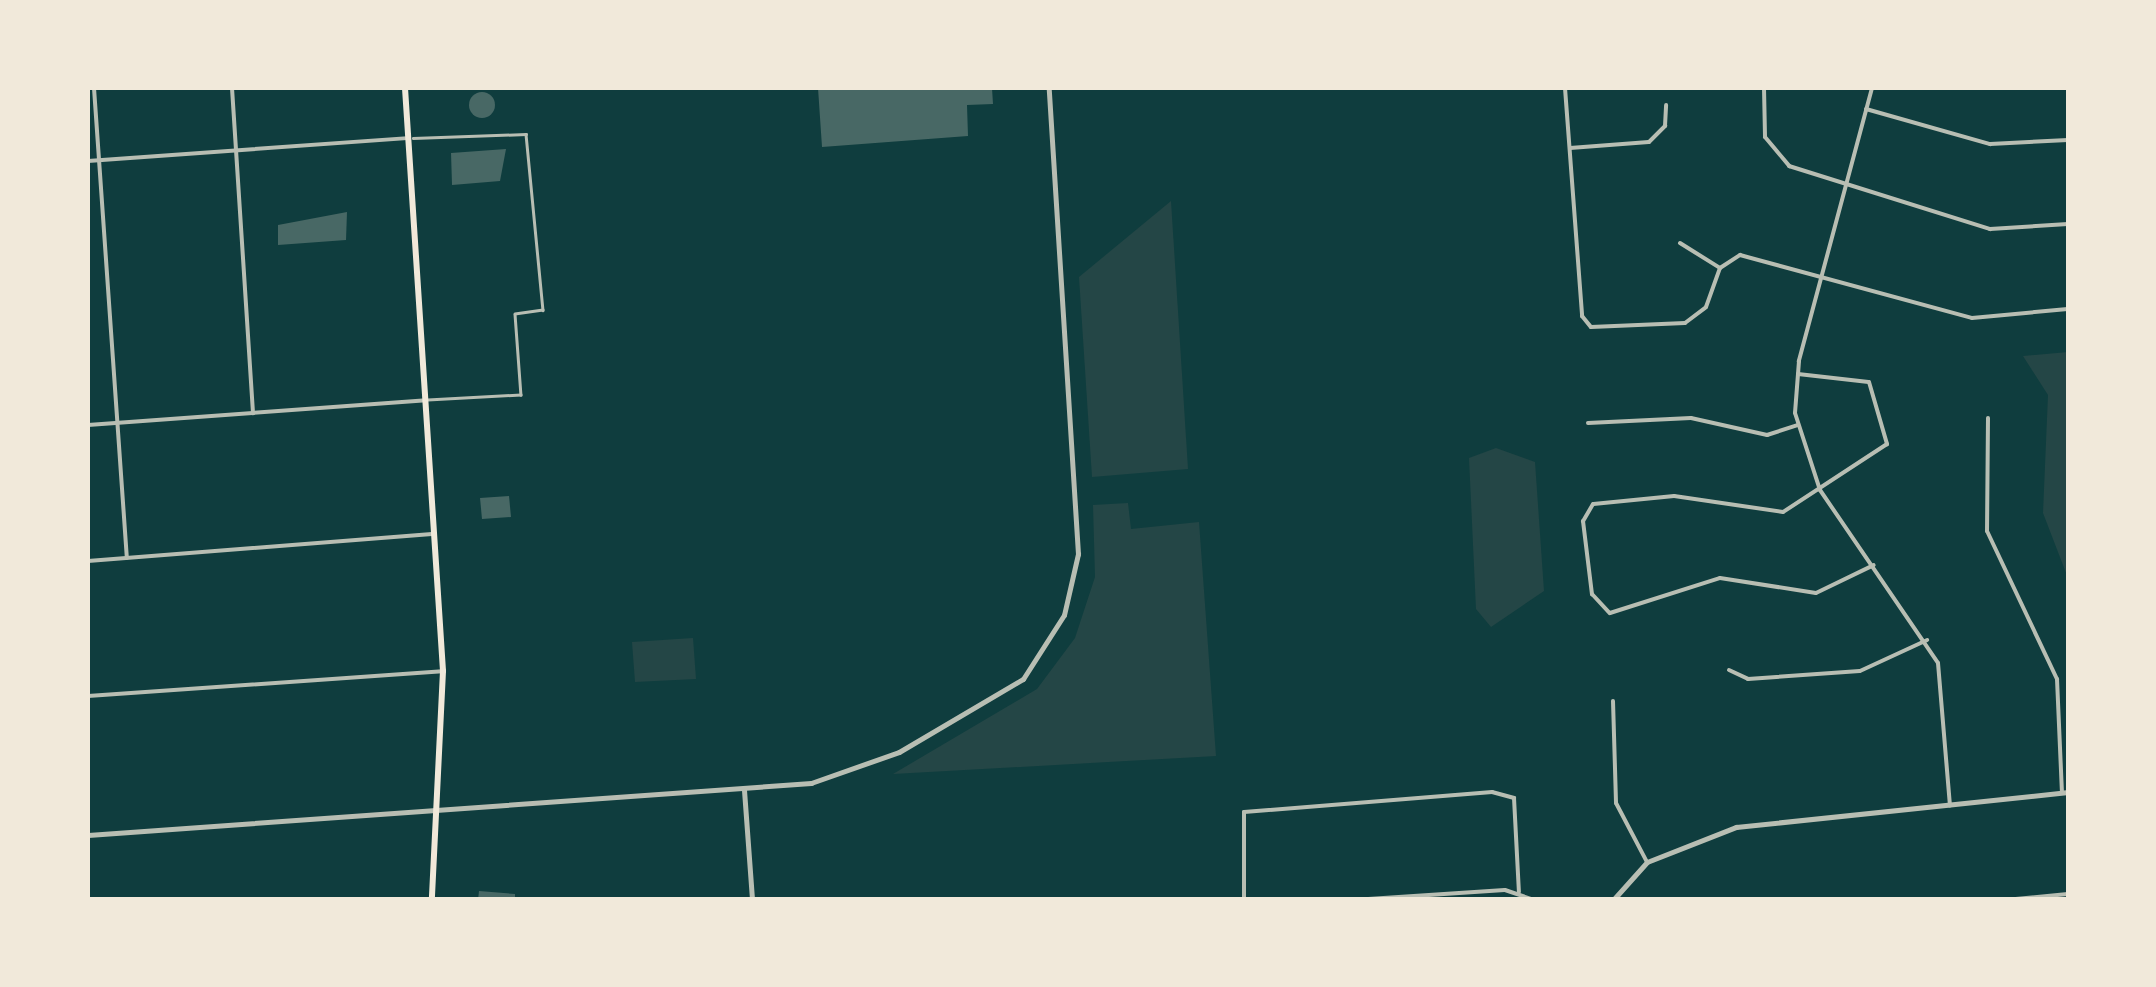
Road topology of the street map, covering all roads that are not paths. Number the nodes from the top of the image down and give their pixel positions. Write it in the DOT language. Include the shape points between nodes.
graph roads {
  1 [pos="94,88"];
  2 [pos="232,88"];
  3 [pos="405,88"];
  4 [pos="1049,88"];
  5 [pos="1565,88"];
  6 [pos="1764,88"];
  7 [pos="1872,88"];
  8 [pos="1666,105"];
  9 [pos="1866,109"];
  10 [pos="408,138"];
  11 [pos="2068,140"];
  12 [pos="1570,148"];
  13 [pos="237,151"];
  14 [pos="98,160"];
  15 [pos="88,161"];
  16 [pos="1846,183"];
  17 [pos="2068,224"];
  18 [pos="1680,243"];
  19 [pos="1720,268"];
  20 [pos="1820,276"];
  21 [pos="2068,309"];
  22 [pos="1798,374"];
  23 [pos="426,400"];
  24 [pos="253,413"];
  25 [pos="1988,418"];
  26 [pos="118,423"];
  27 [pos="1588,423"];
  28 [pos="1798,424"];
  29 [pos="88,425"];
  30 [pos="1820,490"];
  31 [pos="437,534"];
  32 [pos="126,558"];
  33 [pos="88,560"];
  34 [pos="1874,564"];
  35 [pos="1926,640"];
  36 [pos="1729,670"];
  37 [pos="444,671"];
  38 [pos="88,696"];
  39 [pos="1613,702"];
  40 [pos="744,790"];
  41 [pos="2065,793"];
  42 [pos="1950,805"];
  43 [pos="439,809"];
  44 [pos="88,836"];
  45 [pos="1648,862"];
  46 [pos="1475,891"];
  47 [pos="1519,892"];
  48 [pos="2068,894"];
  49 [pos="432,900"];
  50 [pos="752,900"];
  51 [pos="1244,900"];
  52 [pos="1353,900"];
  53 [pos="1476,900"];
  54 [pos="1534,900"];
  55 [pos="1613,900"];
  56 [pos="2005,900"];
  1 -- 14 [label="street"];
  2 -- 13 [label="street"];
  3 -- 10 [label="main road"];
  4 -- 40 [label="street" via="1078,514 1064,615 1023,679 958,722 854,772"];
  5 -- 12 [label="street"];
  6 -- 16 [label="street" via="1774,154"];
  7 -- 9 [label="street"];
  8 -- 12 [label="street" via="1666,126 1648,142"];
  9 -- 11 [label="street" via="1990,144"];
  9 -- 16 [label="street"];
  10 -- 13 [label="street"];
  10 -- 23 [label="main road"];
  10 -- 23 [label="lane" via="526,134 542,310 515,314 522,395"];
  12 -- 19 [label="street" via="1582,316 1591,327 1685,323 1706,307"];
  13 -- 14 [label="street"];
  13 -- 24 [label="street"];
  14 -- 15 [label="street"];
  14 -- 26 [label="street"];
  16 -- 17 [label="street" via="1990,229"];
  16 -- 20 [label="street"];
  18 -- 19 [label="street"];
  19 -- 20 [label="street" via="1740,255"];
  20 -- 21 [label="street" via="1972,318"];
  20 -- 22 [label="street"];
  22 -- 28 [label="street"];
  22 -- 30 [label="street" via="1870,382 1884,412 1887,444"];
  23 -- 24 [label="street"];
  23 -- 31 [label="main road"];
  24 -- 26 [label="street"];
  25 -- 41 [label="street" via="1987,531 2057,679"];
  26 -- 29 [label="street"];
  26 -- 32 [label="street"];
  27 -- 28 [label="street" via="1692,418 1766,435"];
  28 -- 30 [label="street"];
  30 -- 34 [label="street"];
  30 -- 34 [label="street" via="1773,514 1674,496 1593,504 1582,522 1596,604 1610,613 1720,578 1816,593"];
  31 -- 32 [label="street"];
  31 -- 37 [label="main road"];
  32 -- 33 [label="street"];
  34 -- 35 [label="street"];
  35 -- 36 [label="street" via="1860,672 1748,679"];
  35 -- 42 [label="street" via="1946,703"];
  37 -- 38 [label="street"];
  37 -- 43 [label="main road"];
  39 -- 45 [label="street" via="1616,803"];
  40 -- 43 [label="street"];
  40 -- 50 [label="street"];
  41 -- 42 [label="street"];
  42 -- 45 [label="street" via="1736,826"];
  43 -- 44 [label="street"];
  43 -- 49 [label="main road"];
  45 -- 55 [label="street"];
  46 -- 47 [label="street"];
  46 -- 52 [label="street"];
  46 -- 53 [label="street"];
  47 -- 51 [label="street" via="1514,798 1492,792 1244,812"];
  47 -- 54 [label="street"];
  48 -- 56 [label="street"];
}
